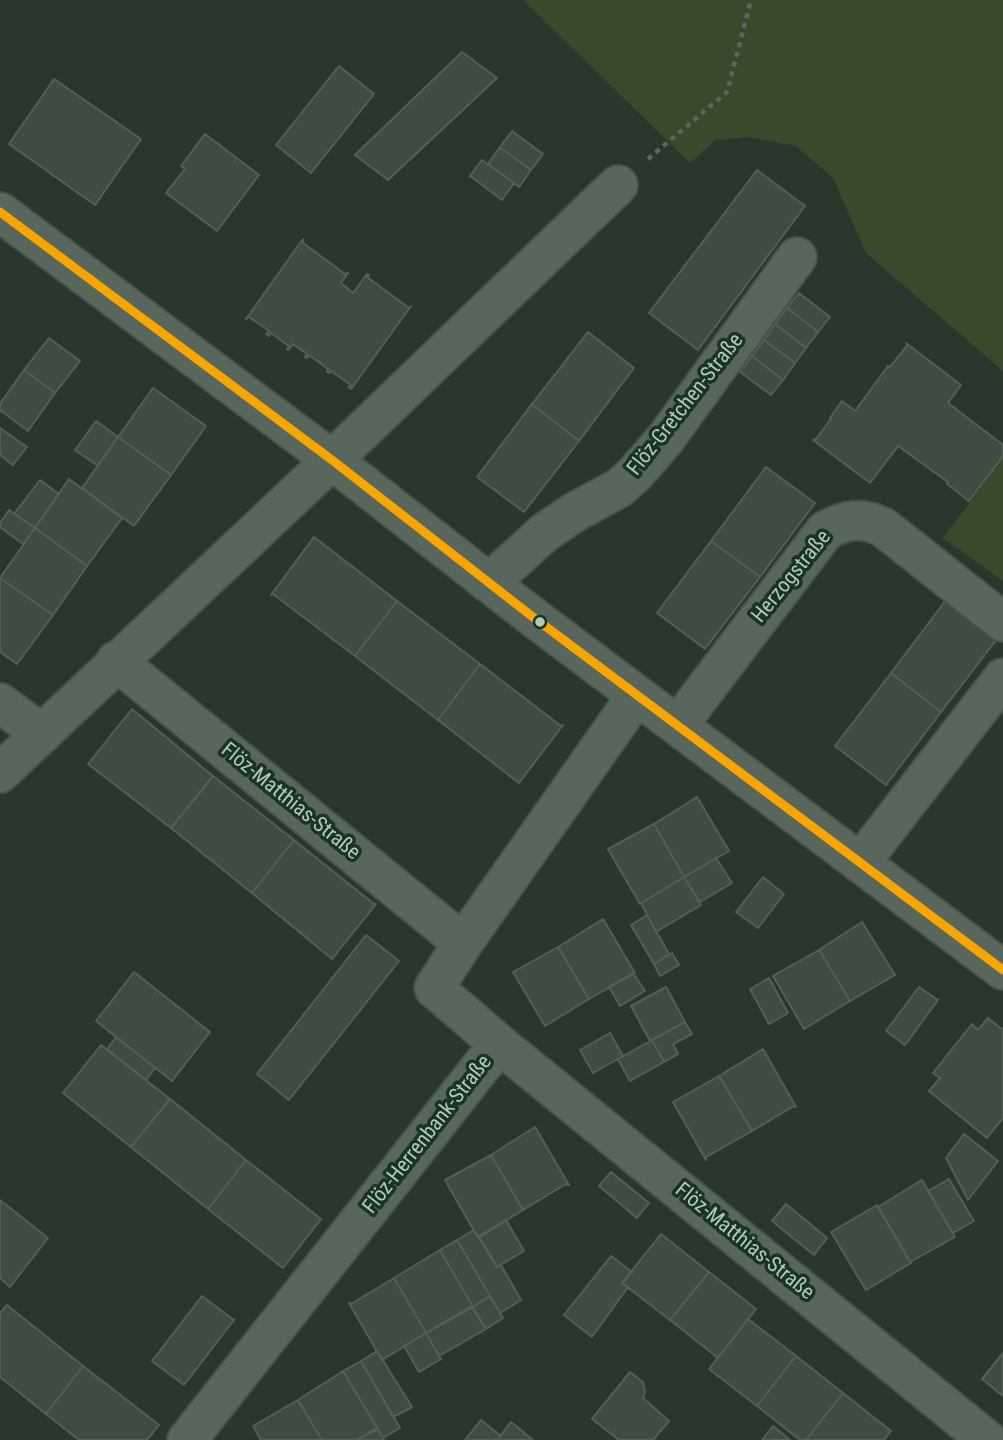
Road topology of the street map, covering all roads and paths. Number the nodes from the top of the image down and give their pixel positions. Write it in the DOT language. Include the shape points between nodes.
graph roads {
  1 [pos="751,0"];
  2 [pos="618,185"];
  3 [pos="0,212"];
  4 [pos="797,257"];
  5 [pos="332,460"];
  6 [pos="489,583"];
  7 [pos="1003,622"];
  8 [pos="116,661"];
  9 [pos="1003,678"];
  10 [pos="637,695"];
  11 [pos="0,703"];
  12 [pos="678,725"];
  13 [pos="42,734"];
  14 [pos="0,773"];
  15 [pos="860,863"];
  16 [pos="463,943"];
  17 [pos="1003,970"];
  18 [pos="499,1044"];
  19 [pos="187,1440"];
  20 [pos="987,1440"];
  1 -- 2 [label="path" via="727,92"];
  2 -- 5 [label="street"];
  3 -- 5 [label="street"];
  4 -- 6 [label="street, Flöz-Gretchen-Straße" via="635,474 544,533"];
  5 -- 6 [label="street"];
  5 -- 8 [label="street"];
  6 -- 10 [label="street"];
  7 -- 12 [label="street, Herzogstraße" via="883,527 856,519 840,522 825,531"];
  8 -- 13 [label="street"];
  8 -- 16 [label="street, Flöz-Matthias-Straße"];
  9 -- 15 [label="street"];
  10 -- 12 [label="street"];
  10 -- 16 [label="street, Flöz-Herrenbank-Straße"];
  11 -- 13 [label="street"];
  12 -- 15 [label="street"];
  13 -- 14 [label="street"];
  15 -- 17 [label="street"];
  16 -- 18 [label="street, Flöz-Herrenbank-Straße" via="435,988"];
  18 -- 19 [label="street, Flöz-Herrenbank-Straße"];
  18 -- 20 [label="street, Flöz-Matthias-Straße"];
}
